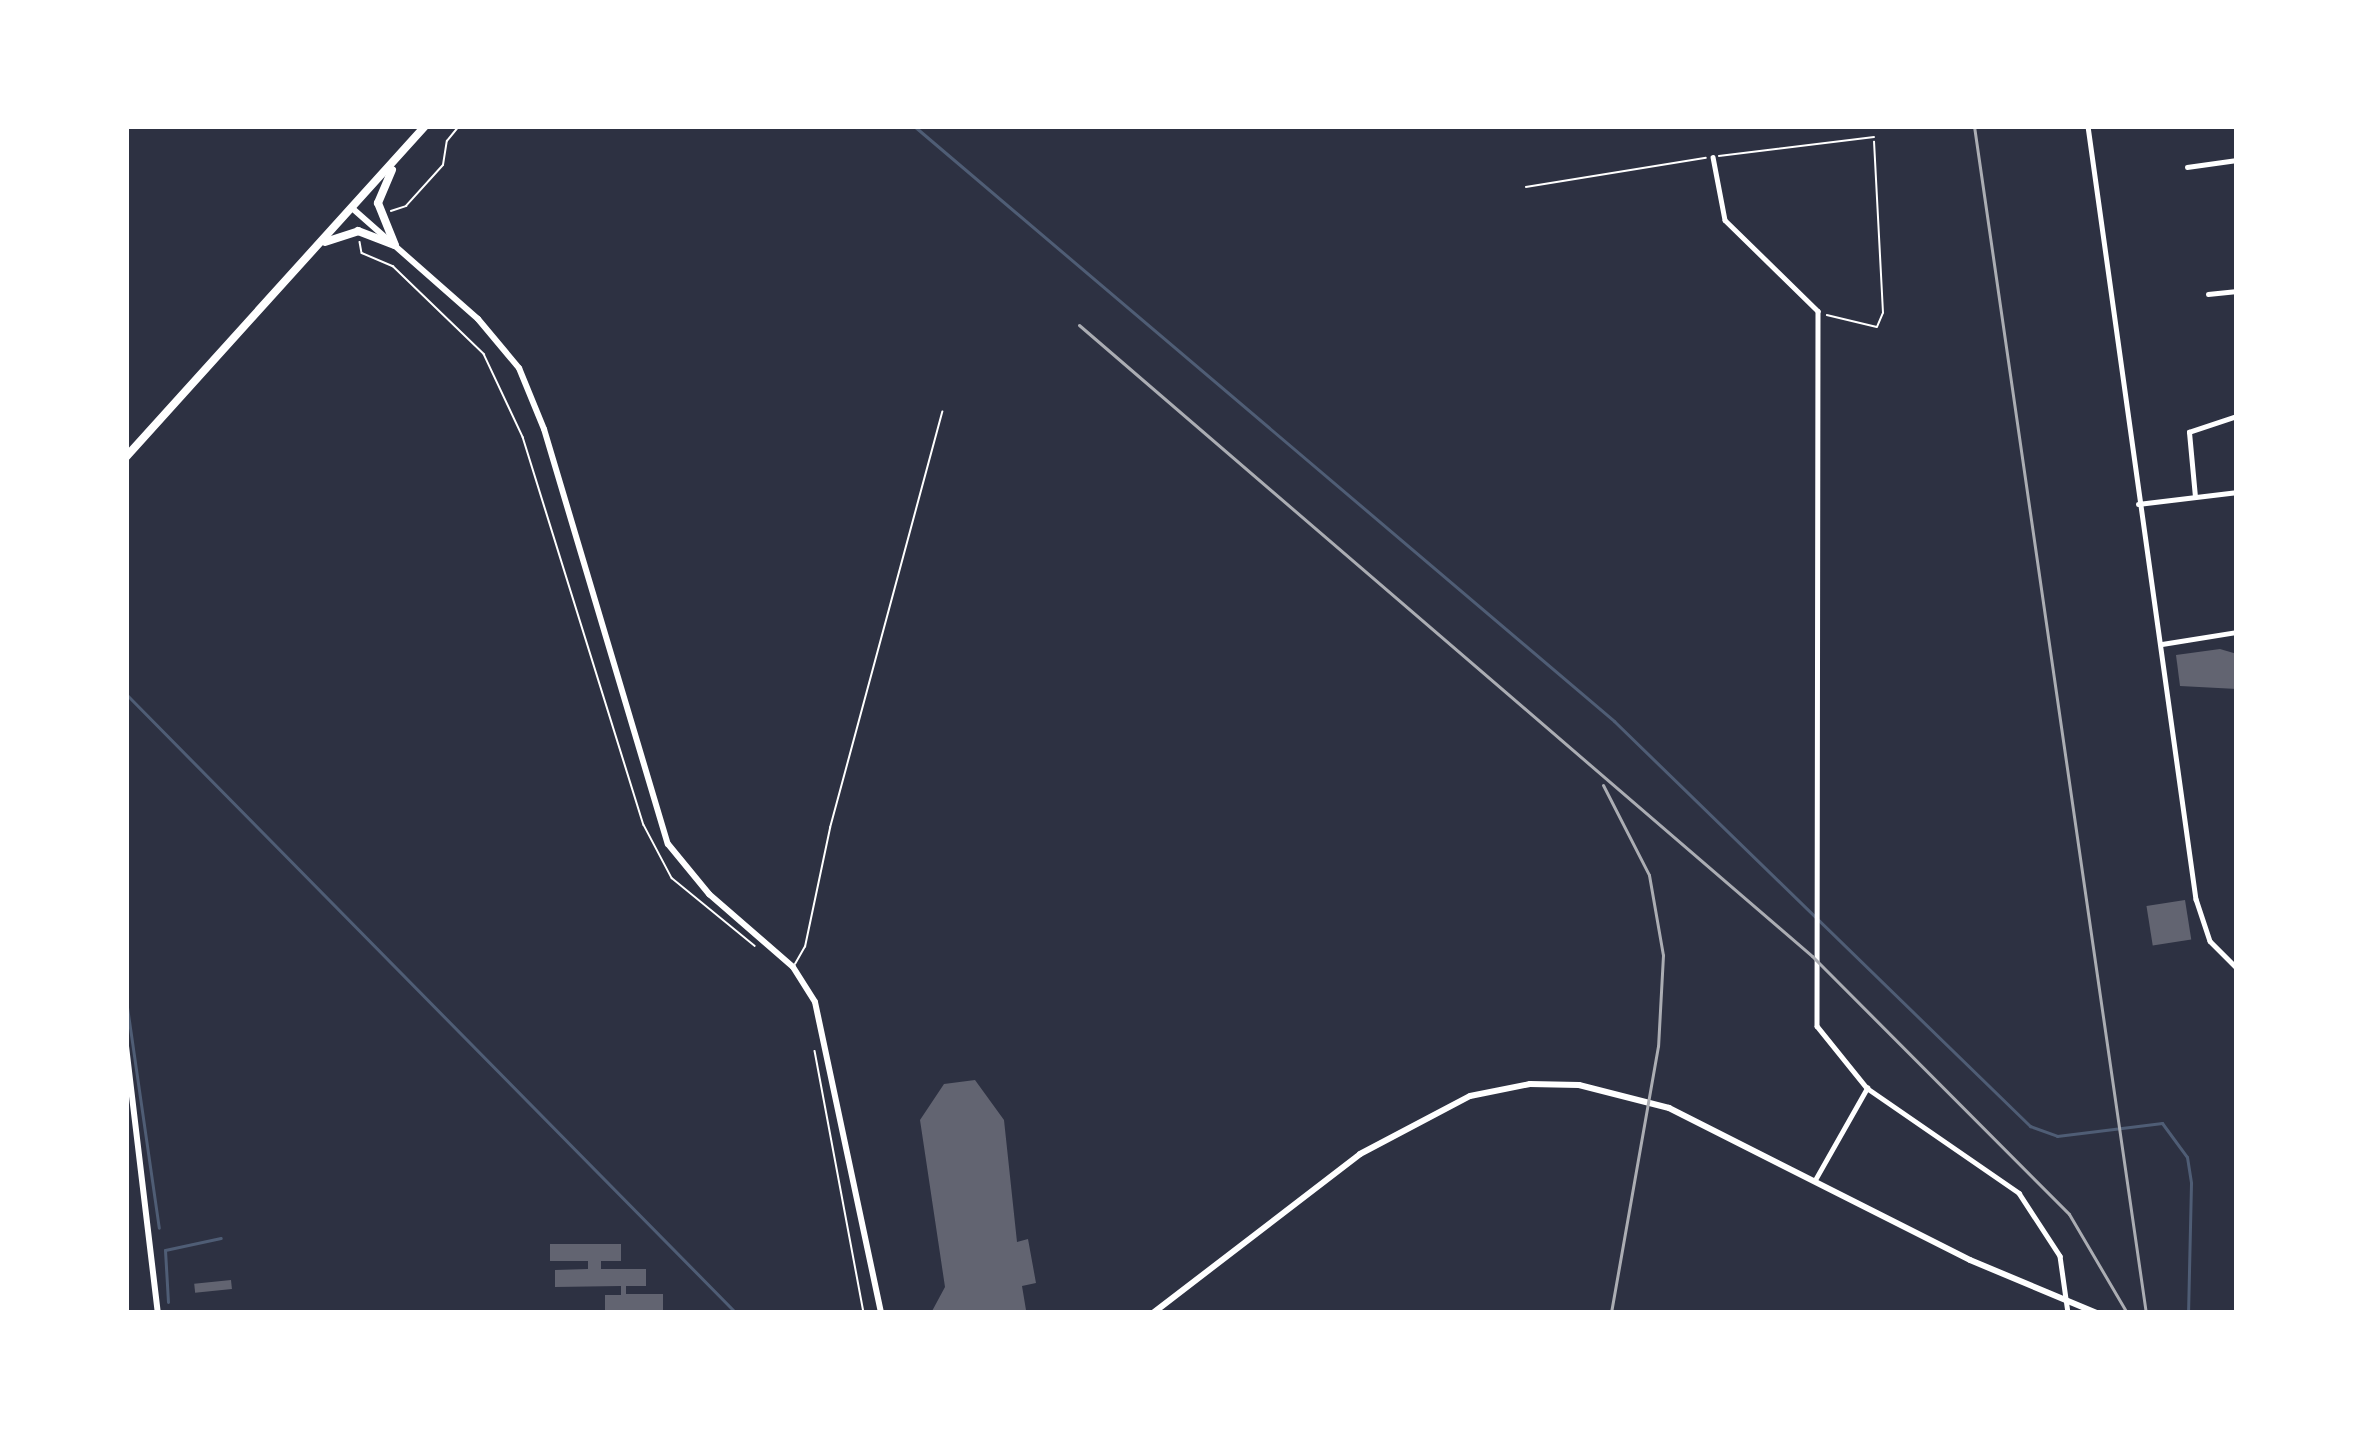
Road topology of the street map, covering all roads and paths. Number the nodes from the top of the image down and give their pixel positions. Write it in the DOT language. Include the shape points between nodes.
graph roads {
  1 [pos="425,126"];
  2 [pos="459,126"];
  3 [pos="1873,126"];
  4 [pos="2088,126"];
  5 [pos="1874,137"];
  6 [pos="1713,157"];
  7 [pos="2237,160"];
  8 [pos="393,162"];
  9 [pos="2187,167"];
  10 [pos="1526,187"];
  11 [pos="352,208"];
  12 [pos="381,219"];
  13 [pos="366,233"];
  14 [pos="318,245"];
  15 [pos="394,245"];
  16 [pos="2237,291"];
  17 [pos="2208,294"];
  18 [pos="1817,309"];
  19 [pos="942,412"];
  20 [pos="2237,416"];
  21 [pos="126,457"];
  22 [pos="2237,492"];
  23 [pos="2195,497"];
  24 [pos="2138,504"];
  25 [pos="2237,632"];
  26 [pos="2162,644"];
  27 [pos="763,952"];
  28 [pos="793,967"];
  29 [pos="2237,968"];
  30 [pos="817,1040"];
  31 [pos="126,1046"];
  32 [pos="1867,1088"];
  33 [pos="1815,1180"];
  34 [pos="158,1313"];
  35 [pos="864,1313"];
  36 [pos="881,1313"];
  37 [pos="1153,1313"];
  38 [pos="2068,1313"];
  39 [pos="2097,1313"];
  1 -- 8 [label="main road"];
  2 -- 12 [label="path" via="442,165 406,206"];
  3 -- 5 [label="path"];
  4 -- 24 [label="street"];
  5 -- 6 [label="path"];
  5 -- 18 [label="path" via="1883,313 1877,327"];
  6 -- 10 [label="path"];
  6 -- 18 [label="street" via="1725,220"];
  7 -- 9 [label="street"];
  8 -- 11 [label="main road"];
  8 -- 12 [label="main road" via="378,203"];
  11 -- 14 [label="main road"];
  11 -- 15 [label="street"];
  12 -- 15 [label="main road"];
  13 -- 14 [label="main road"];
  13 -- 15 [label="main road"];
  13 -- 27 [label="path" via="362,253 393,266 484,354 523,437 658,854 672,878"];
  14 -- 21 [label="main road"];
  15 -- 28 [label="street" via="478,319 519,368 668,844 709,894"];
  16 -- 17 [label="street"];
  18 -- 32 [label="street" via="1816,1026"];
  19 -- 28 [label="lane" via="830,828 806,947"];
  20 -- 23 [label="street" via="2189,432"];
  22 -- 23 [label="street"];
  23 -- 24 [label="street"];
  24 -- 26 [label="street"];
  25 -- 26 [label="street"];
  26 -- 29 [label="street" via="2195,899 2210,941"];
  28 -- 36 [label="street" via="815,1002"];
  30 -- 35 [label="path"];
  31 -- 34 [label="street"];
  32 -- 33 [label="street"];
  32 -- 38 [label="street" via="2019,1193 2060,1256"];
  33 -- 37 [label="street" via="1706,1123 1639,1099 1530,1084 1470,1096 1360,1154"];
  33 -- 39 [label="street" via="2032,1289"];
}
